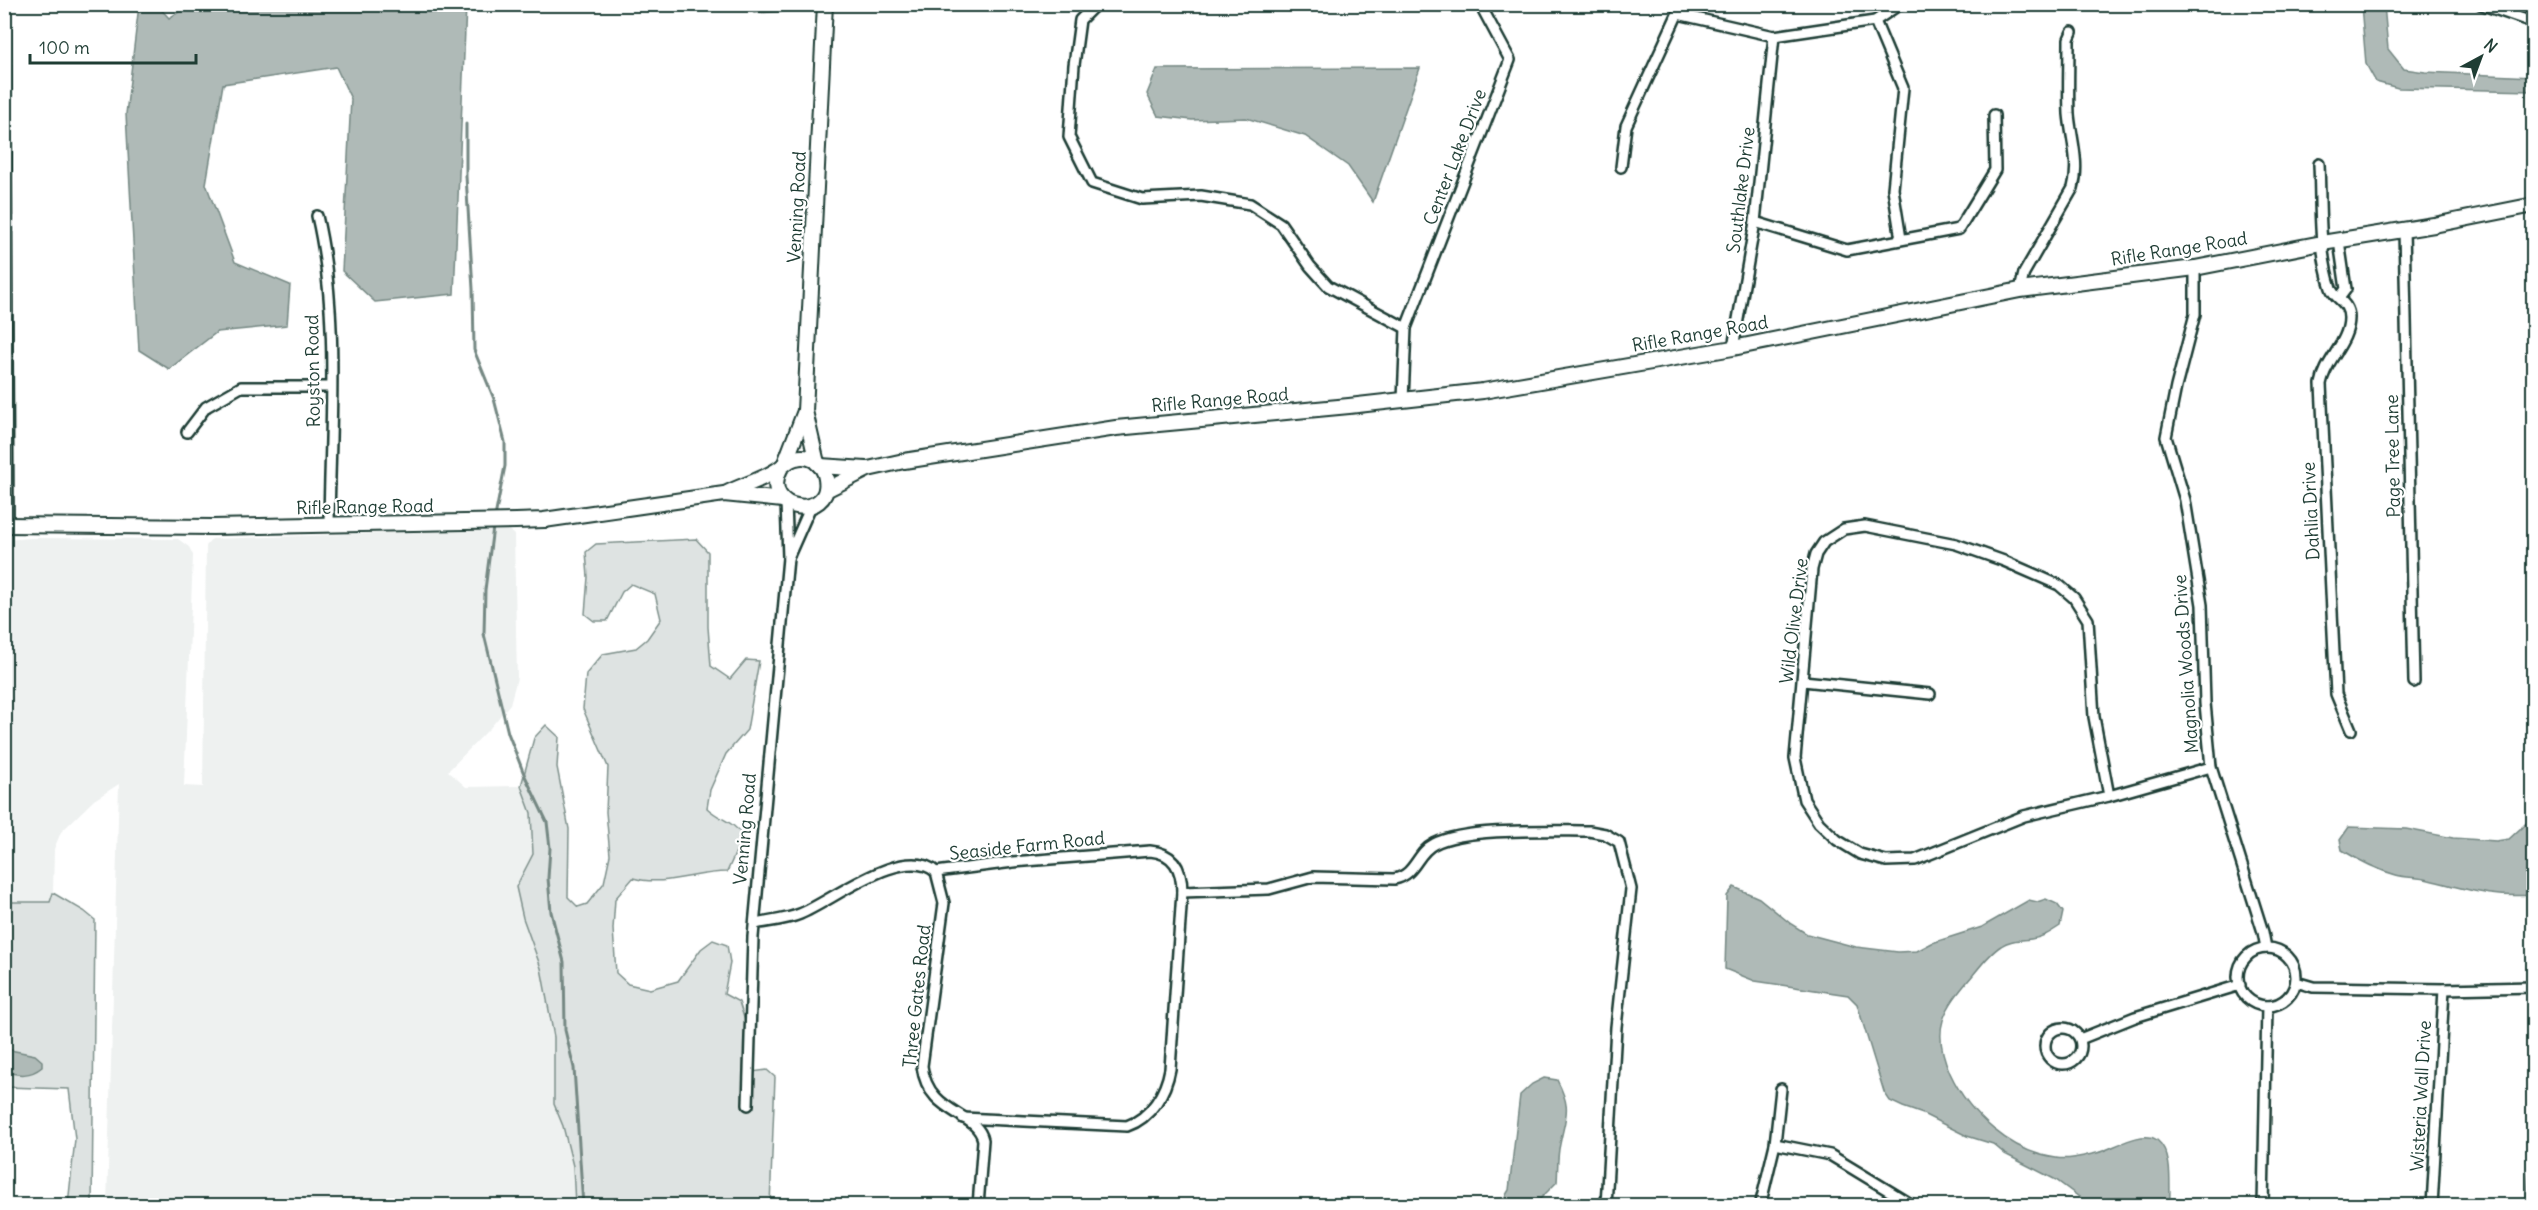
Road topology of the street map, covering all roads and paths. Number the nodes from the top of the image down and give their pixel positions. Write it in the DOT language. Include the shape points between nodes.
graph roads {
  1 [pos="4,4"];
  2 [pos="825,4"];
  3 [pos="1095,4"];
  4 [pos="1682,4"];
  5 [pos="1900,4"];
  6 [pos="2480,4"];
  7 [pos="1479,5"];
  8 [pos="1678,14"];
  9 [pos="2534,18"];
  10 [pos="1875,21"];
  11 [pos="2072,32"];
  12 [pos="1774,36"];
  13 [pos="1994,116"];
  14 [pos="2319,164"];
  15 [pos="1621,167"];
  16 [pos="2534,205"];
  17 [pos="5,207"];
  18 [pos="317,216"];
  19 [pos="1755,222"];
  20 [pos="2404,229"];
  21 [pos="1901,239"];
  22 [pos="2339,241"];
  23 [pos="2322,243"];
  24 [pos="2195,268"];
  25 [pos="2020,290"];
  26 [pos="2340,297"];
  27 [pos="1406,328"];
  28 [pos="1734,348"];
  29 [pos="331,387"];
  30 [pos="1404,400"];
  31 [pos="805,411"];
  32 [pos="187,432"];
  33 [pos="819,464"];
  34 [pos="782,466"];
  35 [pos="868,469"];
  36 [pos="826,490"];
  37 [pos="724,494"];
  38 [pos="784,501"];
  39 [pos="811,506"];
  40 [pos="6,525"];
  41 [pos="329,526"];
  42 [pos="788,558"];
  43 [pos="1803,681"];
  44 [pos="2414,682"];
  45 [pos="1930,694"];
  46 [pos="2351,730"];
  47 [pos="2211,767"];
  48 [pos="2109,796"];
  49 [pos="936,872"];
  50 [pos="1182,892"];
  51 [pos="755,924"];
  52 [pos="2266,948"];
  53 [pos="2296,982"];
  54 [pos="2240,985"];
  55 [pos="2534,987"];
  56 [pos="2444,989"];
  57 [pos="2267,1006"];
  58 [pos="2080,1040"];
  59 [pos="1781,1089"];
  60 [pos="748,1105"];
  61 [pos="963,1118"];
  62 [pos="1775,1144"];
  63 [pos="978,1206"];
  64 [pos="1606,1206"];
  65 [pos="1760,1206"];
  66 [pos="1914,1206"];
  67 [pos="2263,1206"];
  68 [pos="2432,1206"];
  1 -- 17 [label="street"];
  2 -- 31 [label="main road, Venning Road"];
  3 -- 27 [label="street" via="1080,20 1069,137 1092,183 1142,198 1201,196 1250,204 1281,224 1328,286"];
  4 -- 8 [label="street"];
  5 -- 10 [label="street"];
  6 -- 9 [label="street" via="2526,20"];
  7 -- 27 [label="street, Center Lake Drive" via="1510,60"];
  8 -- 12 [label="street"];
  8 -- 15 [label="street" via="1626,126"];
  10 -- 12 [label="street"];
  10 -- 21 [label="street" via="1903,88 1893,189"];
  11 -- 25 [label="street" via="2069,114 2076,178 2024,273"];
  12 -- 19 [label="street, Southlake Drive"];
  13 -- 21 [label="street" via="1995,170 1959,229"];
  14 -- 23 [label="street, Dahlia Drive"];
  16 -- 20 [label="main road, Rifle Range Road"];
  17 -- 40 [label="street"];
  18 -- 29 [label="street, Royston Road" via="329,289"];
  19 -- 21 [label="street" via="1846,250"];
  19 -- 28 [label="street, Southlake Drive"];
  20 -- 22 [label="main road, Rifle Range Road"];
  20 -- 44 [label="street, Page Tree Lane"];
  22 -- 23 [label="main road, Rifle Range Road"];
  22 -- 26 [label="street, Dahlia Drive" via="2346,289"];
  23 -- 24 [label="main road, Rifle Range Road"];
  23 -- 26 [label="street, Dahlia Drive" via="2331,291"];
  24 -- 25 [label="main road, Rifle Range Road"];
  24 -- 47 [label="street, Magnolia Woods Drive" via="2195,314 2166,436 2185,500 2202,604"];
  25 -- 28 [label="main road, Rifle Range Road"];
  26 -- 46 [label="street, Dahlia Drive" via="2350,316 2348,328 2323,372 2321,384 2337,694"];
  27 -- 30 [label="street, Center Lake Drive"];
  28 -- 30 [label="main road, Rifle Range Road" via="1483,391"];
  29 -- 32 [label="street" via="241,387 206,407"];
  29 -- 41 [label="street, Royston Road"];
  30 -- 35 [label="main road, Rifle Range Road" via="1116,428"];
  31 -- 33 [label="main road, Venning Road"];
  31 -- 34 [label="main road, Venning Road"];
  33 -- 34 [label="main road" via="801,457"];
  33 -- 35 [label="main road, Rifle Range Road"];
  33 -- 36 [label="main road" via="826,477"];
  34 -- 37 [label="main road, Rifle Range Road"];
  34 -- 38 [label="main road" via="776,485"];
  35 -- 36 [label="main road, Rifle Range Road"];
  36 -- 39 [label="main road"];
  37 -- 38 [label="main road, Rifle Range Road"];
  37 -- 41 [label="main road, Rifle Range Road" via="544,520"];
  38 -- 39 [label="main road" via="800,508"];
  38 -- 42 [label="street, Venning Road"];
  39 -- 42 [label="street, Venning Road"];
  40 -- 41 [label="main road, Rifle Range Road"];
  42 -- 51 [label="street, Venning Road"];
  43 -- 45 [label="street"];
  43 -- 48 [label="street, Wild Olive Drive" via="1795,758 1804,800 1818,823 1860,854 1886,861 1915,860 2025,816"];
  43 -- 48 [label="street, Wild Olive Drive" via="1816,554 1824,542 1844,529 1864,526 1933,538 2004,561 2059,585 2074,598 2088,620 2094,717"];
  47 -- 48 [label="street, Wild Olive Drive"];
  47 -- 52 [label="street, Magnolia Woods Drive"];
  49 -- 50 [label="street, Seaside Farm Road" via="1150,850 1175,862"];
  49 -- 51 [label="street, Seaside Farm Road" via="926,865 889,868 798,915"];
  49 -- 61 [label="street, Three Gates Road" via="944,903 922,1066 933,1094"];
  50 -- 61 [label="street, Seaside Farm Road" via="1170,1069 1165,1092 1157,1103 1127,1126"];
  50 -- 64 [label="street" via="1269,889 1313,877 1394,879 1410,873 1432,844 1471,834 1589,831 1619,842 1631,889 1616,1027"];
  51 -- 60 [label="street, Venning Road"];
  52 -- 53 [label="street" via="2288,956 2294,964"];
  52 -- 54 [label="street" via="2256,950 2242,963"];
  53 -- 56 [label="street" via="2313,987"];
  53 -- 57 [label="street" via="2286,999"];
  54 -- 57 [label="street" via="2252,1001"];
  54 -- 58 [label="street" via="2135,1017"];
  55 -- 56 [label="street"];
  56 -- 68 [label="street, Wisteria Wall Drive"];
  57 -- 67 [label="street"];
  59 -- 62 [label="street"];
  61 -- 63 [label="street, Three Gates Road" via="978,1127 983,1140"];
  62 -- 65 [label="street"];
  62 -- 66 [label="street" via="1830,1155"];
}
